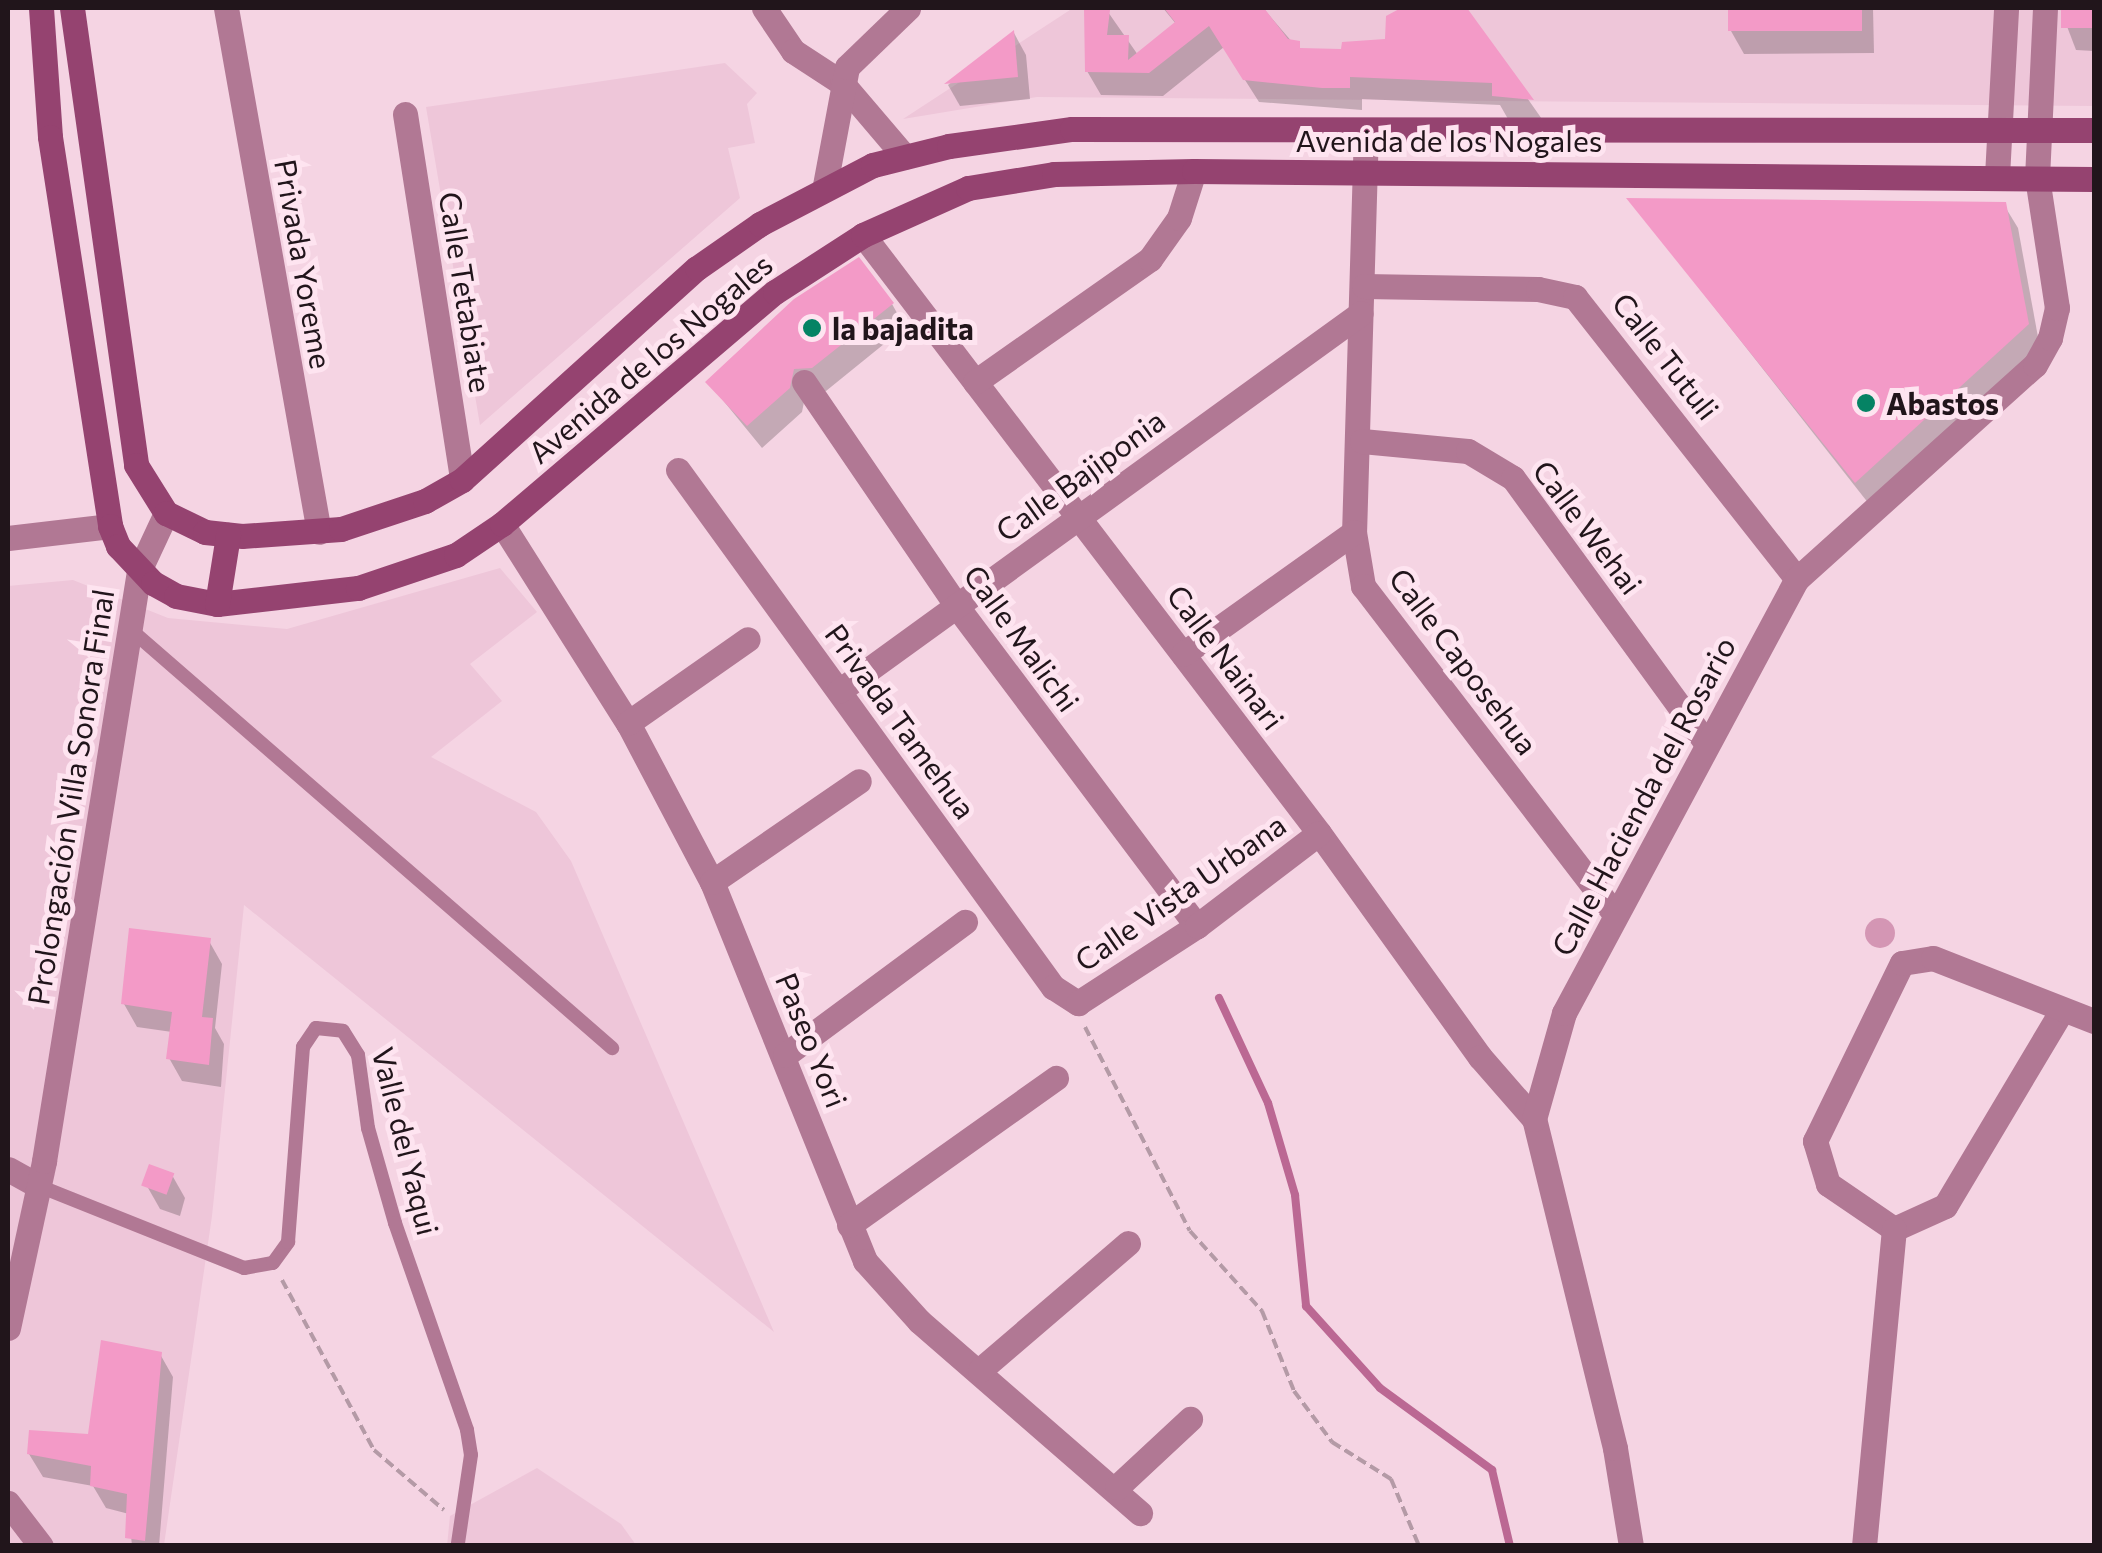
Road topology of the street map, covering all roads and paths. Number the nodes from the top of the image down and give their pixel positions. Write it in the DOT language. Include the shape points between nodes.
graph roads {
  1 [pos="41,8"];
  2 [pos="72,8"];
  3 [pos="226,8"];
  4 [pos="764,8"];
  5 [pos="908,8"];
  6 [pos="2006,8"];
  7 [pos="2045,8"];
  8 [pos="842,83"];
  9 [pos="405,114"];
  10 [pos="2000,129"];
  11 [pos="1366,130"];
  12 [pos="2039,130"];
  13 [pos="2094,130"];
  14 [pos="906,157"];
  15 [pos="1194,171"];
  16 [pos="1367,172"];
  17 [pos="1998,176"];
  18 [pos="2037,178"];
  19 [pos="2094,179"];
  20 [pos="825,185"];
  21 [pos="863,235"];
  22 [pos="1364,286"];
  23 [pos="1361,313"];
  24 [pos="804,382"];
  25 [pos="975,382"];
  26 [pos="1362,440"];
  27 [pos="678,470"];
  28 [pos="462,480"];
  29 [pos="166,513"];
  30 [pos="1077,516"];
  31 [pos="502,524"];
  32 [pos="110,526"];
  33 [pos="319,532"];
  34 [pos="1354,532"];
  35 [pos="228,535"];
  36 [pos="8,538"];
  37 [pos="140,571"];
  38 [pos="1796,579"];
  39 [pos="217,604"];
  40 [pos="958,608"];
  41 [pos="130,628"];
  42 [pos="748,638"];
  43 [pos="1183,654"];
  44 [pos="839,691"];
  45 [pos="628,724"];
  46 [pos="1706,744"];
  47 [pos="859,781"];
  48 [pos="1319,833"];
  49 [pos="712,882"];
  50 [pos="1615,915"];
  51 [pos="965,922"];
  52 [pos="1197,926"];
  53 [pos="1078,1003"];
  54 [pos="2062,1010"];
  55 [pos="2094,1021"];
  56 [pos="612,1048"];
  57 [pos="785,1055"];
  58 [pos="1056,1078"];
  59 [pos="1534,1119"];
  60 [pos="8,1168"];
  61 [pos="39,1186"];
  62 [pos="849,1225"];
  63 [pos="1894,1229"];
  64 [pos="1128,1243"];
  65 [pos="273,1263"];
  66 [pos="8,1328"];
  67 [pos="980,1370"];
  68 [pos="1190,1419"];
  69 [pos="1117,1487"];
  70 [pos="8,1503"];
  71 [pos="1140,1513"];
  72 [pos="450,1516"];
  73 [pos="458,1543"];
  74 [pos="40,1546"];
  75 [pos="1419,1546"];
  76 [pos="1631,1546"];
  77 [pos="1864,1546"];
  1 -- 32 [label="main road, Avenida de los Nogales" via="68,268"];
  2 -- 29 [label="main road" via="130,439 145,488"];
  3 -- 33 [label="street, Privada Yoreme"];
  4 -- 8 [label="street" via="793,51"];
  5 -- 8 [label="street" via="858,51"];
  6 -- 10 [label="street"];
  7 -- 12 [label="street, Calle Hacienda del Rosario"];
  8 -- 14 [label="street"];
  8 -- 20 [label="street"];
  9 -- 28 [label="street, Calle Tetabiate"];
  10 -- 11 [label="main road, Avenida de los Nogales"];
  10 -- 12 [label="main road, Avenida de los Nogales"];
  10 -- 17 [label="street"];
  11 -- 14 [label="main road, Avenida de los Nogales" via="1072,128 1014,132"];
  11 -- 16 [label="street, Calle Caposehua"];
  12 -- 13 [label="main road, Avenida de los Nogales"];
  12 -- 18 [label="street, Calle Hacienda del Rosario"];
  14 -- 20 [label="main road, Avenida de los Nogales"];
  15 -- 16 [label="main road, Avenida de los Nogales"];
  15 -- 21 [label="main road, Avenida de los Nogales" via="1006,180 968,188"];
  15 -- 25 [label="street" via="1167,242 1150,259"];
  16 -- 17 [label="main road, Avenida de los Nogales"];
  16 -- 22 [label="street, Calle Caposehua"];
  17 -- 18 [label="main road, Avenida de los Nogales"];
  18 -- 19 [label="main road, Avenida de los Nogales"];
  18 -- 38 [label="street, Calle Hacienda del Rosario" via="2057,308 2035,365"];
  20 -- 28 [label="main road, Avenida de los Nogales" via="697,268"];
  21 -- 25 [label="street, Calle Nainari"];
  21 -- 31 [label="main road, Avenida de los Nogales" via="731,326"];
  22 -- 23 [label="street, Calle Caposehua"];
  22 -- 38 [label="street, Calle Tutuli" via="1538,289 1575,297"];
  23 -- 26 [label="street, Calle Caposehua"];
  23 -- 30 [label="street, Calle Bajiponia"];
  24 -- 40 [label="street, Calle Malichi"];
  25 -- 30 [label="street, Calle Nainari"];
  26 -- 34 [label="street, Calle Caposehua"];
  26 -- 46 [label="street, Calle Wehai" via="1468,451 1513,478"];
  27 -- 44 [label="street, Privada Tamehua"];
  28 -- 33 [label="main road, Avenida de los Nogales" via="387,516"];
  29 -- 35 [label="main road, Avenida de los Nogales"];
  29 -- 37 [label="street, Prolongación Villa Sonora Final"];
  30 -- 40 [label="street, Calle Bajiponia"];
  30 -- 43 [label="street, Calle Nainari"];
  31 -- 39 [label="main road, Avenida de los Nogales" via="456,555 409,575 299,599"];
  31 -- 45 [label="street, Paseo Yori"];
  32 -- 36 [label="street"];
  32 -- 37 [label="main road, Avenida de los Nogales"];
  33 -- 35 [label="main road, Avenida de los Nogales"];
  34 -- 43 [label="street"];
  34 -- 50 [label="street, Calle Caposehua" via="1363,586"];
  35 -- 39 [label="main road"];
  37 -- 39 [label="main road, Avenida de los Nogales" via="176,596"];
  37 -- 41 [label="street, Prolongación Villa Sonora Final"];
  38 -- 46 [label="street, Calle Hacienda del Rosario"];
  40 -- 44 [label="street, Calle Bajiponia"];
  40 -- 52 [label="street, Calle Malichi"];
  41 -- 56 [label="lane"];
  41 -- 61 [label="street, Prolongación Villa Sonora Final"];
  42 -- 45 [label="street"];
  43 -- 48 [label="street, Calle Nainari"];
  44 -- 53 [label="street, Privada Tamehua" via="1053,987"];
  45 -- 49 [label="street, Paseo Yori"];
  46 -- 50 [label="street, Calle Hacienda del Rosario"];
  47 -- 49 [label="street"];
  48 -- 52 [label="street, Calle Vista Urbana"];
  48 -- 59 [label="street, Calle Nainari" via="1480,1057"];
  49 -- 57 [label="street, Paseo Yori"];
  50 -- 59 [label="street, Calle Hacienda del Rosario" via="1564,1013"];
  51 -- 57 [label="street"];
  52 -- 53 [label="street, Calle Vista Urbana"];
  53 -- 75 [label="path" via="1190,1231 1262,1311 1294,1391 1332,1442 1391,1479"];
  54 -- 55 [label="street"];
  54 -- 63 [label="street" via="1958,1192 1933,1213"];
  54 -- 63 [label="street" via="1934,958 1915,957 1889,979 1815,1141 1828,1184"];
  57 -- 62 [label="street, Paseo Yori"];
  58 -- 62 [label="street"];
  59 -- 76 [label="street, Calle Hacienda del Rosario" via="1615,1448"];
  60 -- 61 [label="street"];
  61 -- 65 [label="lane" via="244,1268"];
  61 -- 66 [label="street, Prolongación Villa Sonora Final"];
  62 -- 67 [label="street, Paseo Yori" via="887,1290"];
  63 -- 77 [label="street"];
  64 -- 67 [label="street"];
  65 -- 72 [label="path" via="374,1450"];
  65 -- 73 [label="lane, Valle del Yaqui" via="288,1242 303,1047 316,1028 334,1026 358,1055 381,1176 468,1430 471,1456"];
  67 -- 69 [label="street, Paseo Yori"];
  68 -- 69 [label="street"];
  69 -- 71 [label="street, Paseo Yori"];
  70 -- 74 [label="street"];
}
